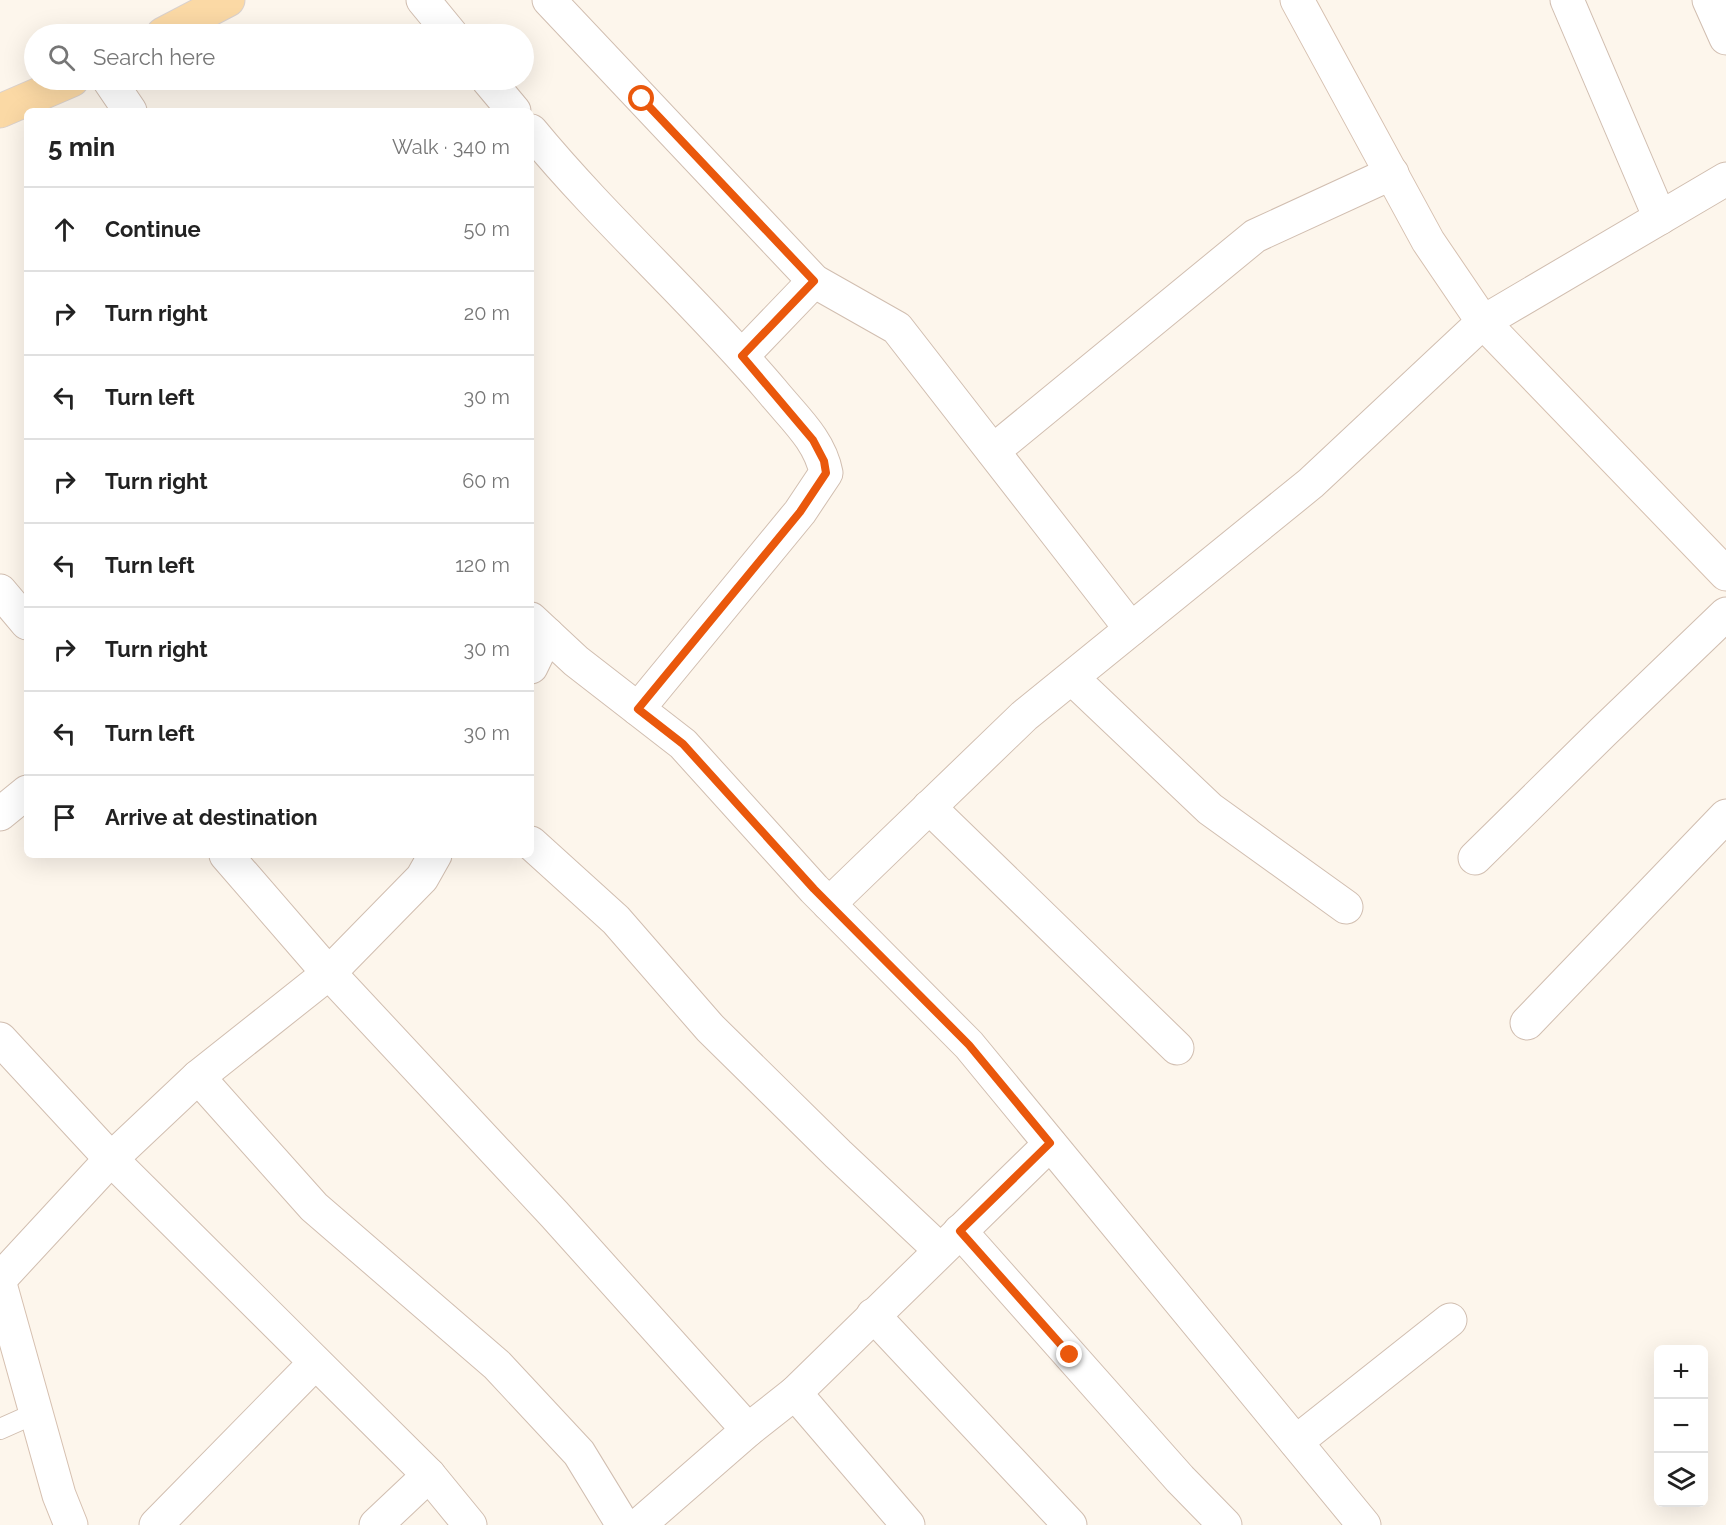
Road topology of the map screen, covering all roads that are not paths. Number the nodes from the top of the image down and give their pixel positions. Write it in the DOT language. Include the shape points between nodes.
graph roads {
  1 [pos="228,0"];
  2 [pos="423,0"];
  3 [pos="549,0"];
  4 [pos="1297,0"];
  5 [pos="1567,0"];
  6 [pos="1709,0"];
  7 [pos="182,24"];
  8 [pos="443,24"];
  9 [pos="1726,38"];
  10 [pos="49,90"];
  11 [pos="116,90"];
  12 [pos="496,90"];
  13 [pos="128,108"];
  14 [pos="511,108"];
  15 [pos="0,111"];
  16 [pos="534,135"];
  17 [pos="1392,173"];
  18 [pos="1726,179"];
  19 [pos="1660,218"];
  20 [pos="814,281"];
  21 [pos="1483,322"];
  22 [pos="742,356"];
  23 [pos="993,452"];
  24 [pos="1726,574"];
  25 [pos="0,591"];
  26 [pos="1726,614"];
  27 [pos="24,619"];
  28 [pos="539,627"];
  29 [pos="1131,629"];
  30 [pos="534,652"];
  31 [pos="1072,678"];
  32 [pos="638,709"];
  33 [pos="24,794"];
  34 [pos="929,807"];
  35 [pos="0,814"];
  36 [pos="1726,816"];
  37 [pos="534,846"];
  38 [pos="229,858"];
  39 [pos="433,858"];
  40 [pos="1475,858"];
  41 [pos="829,904"];
  42 [pos="1346,907"];
  43 [pos="329,973"];
  44 [pos="1527,1023"];
  45 [pos="0,1039"];
  46 [pos="1177,1048"];
  47 [pos="198,1077"];
  48 [pos="1050,1143"];
  49 [pos="111,1159"];
  50 [pos="950,1240"];
  51 [pos="0,1279"];
  52 [pos="0,1284"];
  53 [pos="873,1315"];
  54 [pos="1450,1320"];
  55 [pos="315,1363"];
  56 [pos="795,1393"];
  57 [pos="36,1413"];
  58 [pos="0,1429"];
  59 [pos="748,1430"];
  60 [pos="1296,1442"];
  61 [pos="429,1475"];
  62 [pos="892,1520"];
  63 [pos="71,1525"];
  64 [pos="156,1525"];
  65 [pos="376,1525"];
  66 [pos="470,1525"];
  67 [pos="623,1525"];
  68 [pos="639,1525"];
  69 [pos="1070,1525"];
  70 [pos="1225,1525"];
  71 [pos="1364,1525"];
  1 -- 7 [label="main road"];
  2 -- 8 [label="street"];
  3 -- 20 [label="street"];
  4 -- 17 [label="street"];
  5 -- 19 [label="street"];
  6 -- 9 [label="street"];
  10 -- 15 [label="main road"];
  11 -- 13 [label="street"];
  12 -- 14 [label="street"];
  16 -- 22 [label="street"];
  17 -- 21 [label="street" via="1428,241"];
  17 -- 23 [label="street" via="1255,236"];
  18 -- 19 [label="street"];
  19 -- 21 [label="street"];
  20 -- 22 [label="street"];
  20 -- 23 [label="street" via="897,328"];
  21 -- 24 [label="street"];
  21 -- 29 [label="street" via="1311,483"];
  22 -- 32 [label="street" via="813,440 826,473 800,512"];
  23 -- 29 [label="street"];
  25 -- 27 [label="street"];
  26 -- 40 [label="street"];
  28 -- 30 [label="street"];
  28 -- 32 [label="street"];
  29 -- 31 [label="street"];
  31 -- 34 [label="street" via="1024,716"];
  31 -- 42 [label="street" via="1210,809"];
  32 -- 41 [label="street" via="683,744"];
  33 -- 35 [label="street"];
  34 -- 41 [label="street"];
  34 -- 46 [label="street"];
  36 -- 44 [label="street"];
  37 -- 50 [label="street" via="616,920 710,1028 838,1154"];
  38 -- 43 [label="street"];
  39 -- 43 [label="street" via="422,878"];
  41 -- 48 [label="street" via="969,1045"];
  43 -- 47 [label="street"];
  43 -- 59 [label="street"];
  45 -- 49 [label="street"];
  47 -- 49 [label="street"];
  47 -- 67 [label="street" via="314,1207 506,1374 579,1452"];
  48 -- 50 [label="street"];
  48 -- 60 [label="street"];
  49 -- 51 [label="street"];
  49 -- 55 [label="street"];
  50 -- 53 [label="street"];
  50 -- 70 [label="street"];
  52 -- 57 [label="street"];
  53 -- 56 [label="street"];
  53 -- 69 [label="street"];
  54 -- 60 [label="street"];
  55 -- 61 [label="street"];
  55 -- 64 [label="street"];
  56 -- 59 [label="street"];
  56 -- 62 [label="street"];
  57 -- 58 [label="lane"];
  57 -- 63 [label="street"];
  59 -- 68 [label="street"];
  60 -- 71 [label="street"];
  61 -- 65 [label="street"];
  61 -- 66 [label="street"];
}
